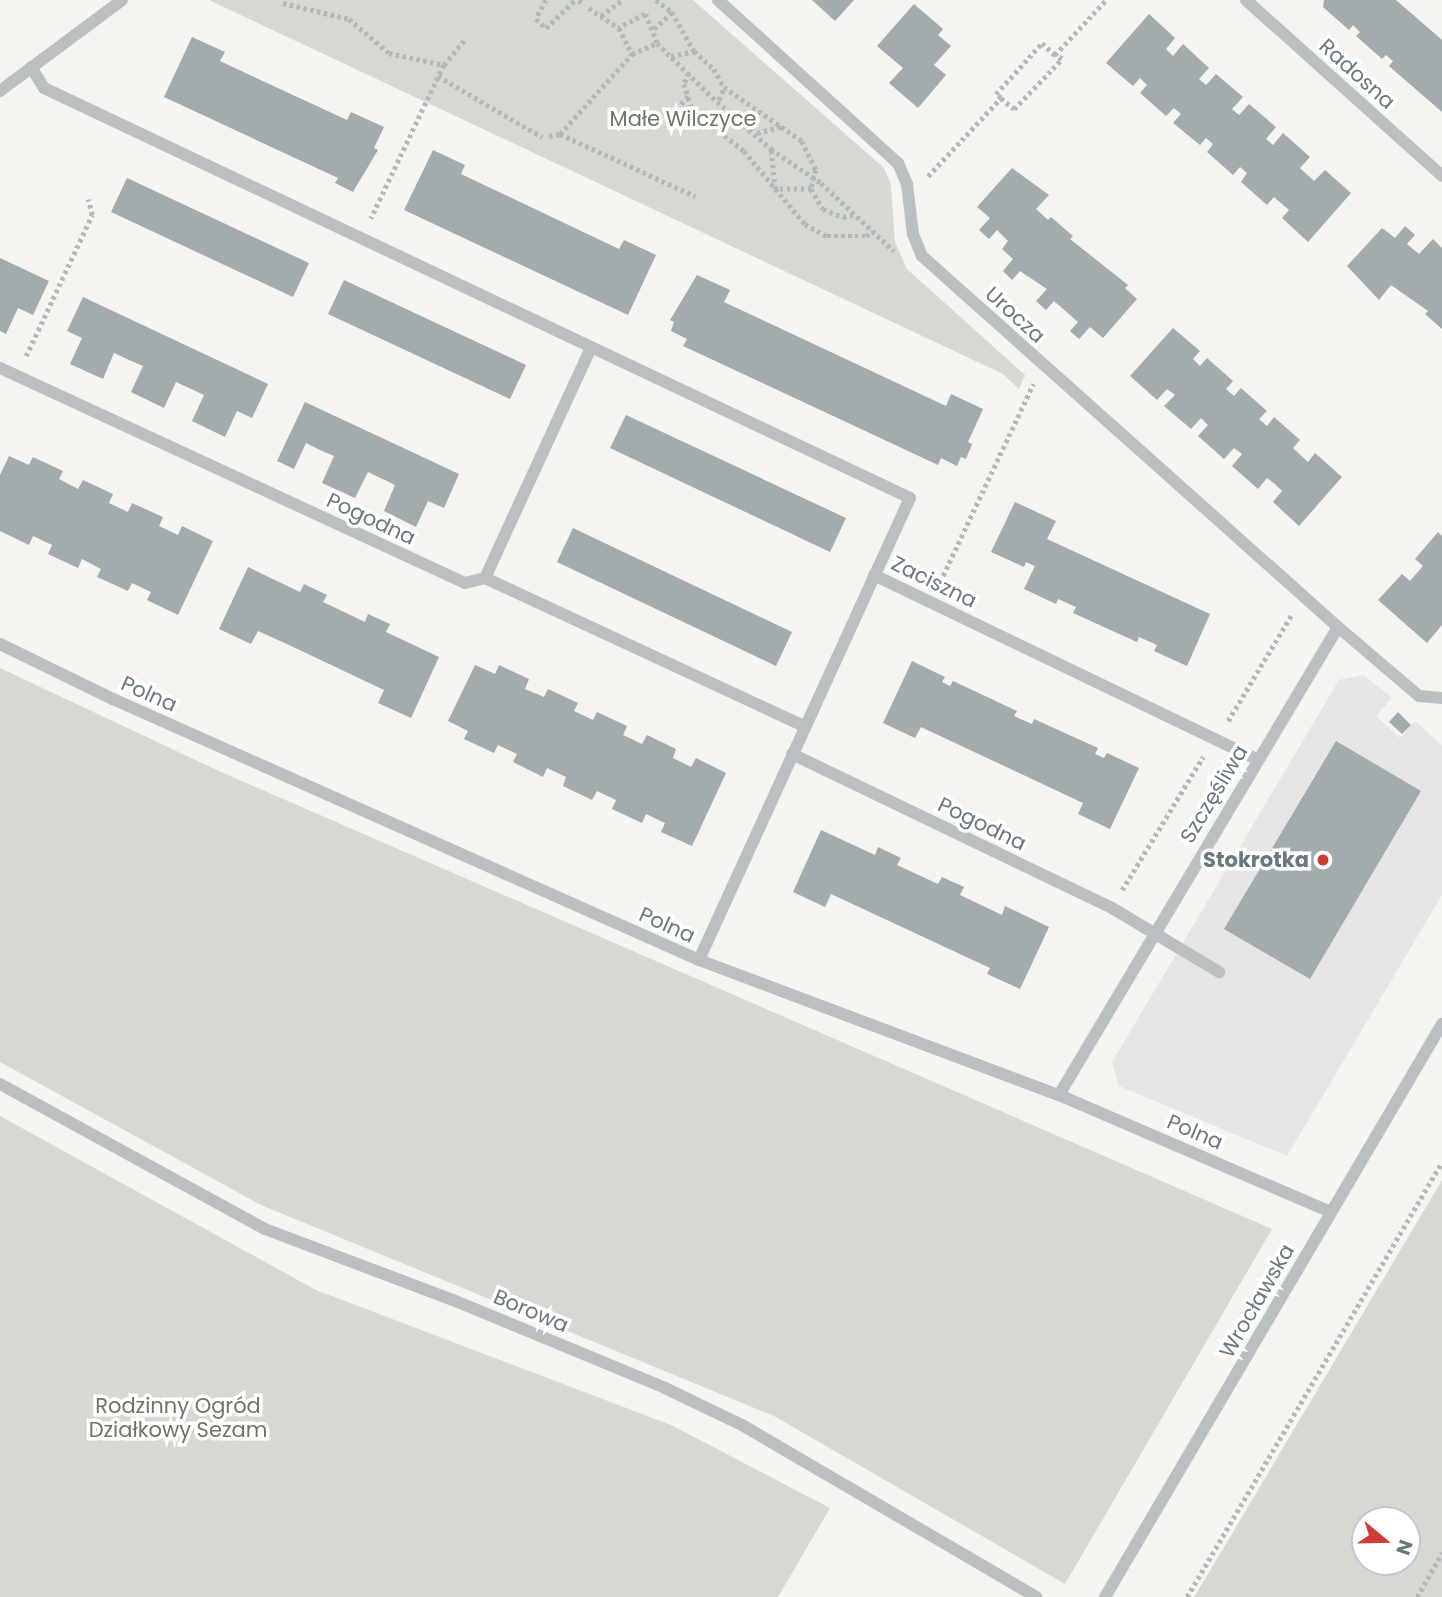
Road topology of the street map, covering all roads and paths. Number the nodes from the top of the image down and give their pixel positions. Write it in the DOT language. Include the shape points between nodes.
graph roads {
  1 [pos="122,0"];
  2 [pos="546,0"];
  3 [pos="622,0"];
  4 [pos="656,0"];
  5 [pos="718,0"];
  6 [pos="1106,0"];
  7 [pos="1246,0"];
  8 [pos="579,1"];
  9 [pos="283,3"];
  10 [pos="589,8"];
  11 [pos="672,12"];
  12 [pos="601,16"];
  13 [pos="619,28"];
  14 [pos="654,29"];
  15 [pos="466,38"];
  16 [pos="657,43"];
  17 [pos="694,51"];
  18 [pos="632,54"];
  19 [pos="1055,55"];
  20 [pos="669,57"];
  21 [pos="444,65"];
  22 [pos="31,67"];
  23 [pos="689,74"];
  24 [pos="438,76"];
  25 [pos="724,87"];
  26 [pos="0,91"];
  27 [pos="688,96"];
  28 [pos="1001,98"];
  29 [pos="719,100"];
  30 [pos="672,115"];
  31 [pos="701,117"];
  32 [pos="744,121"];
  33 [pos="712,125"];
  34 [pos="784,126"];
  35 [pos="696,127"];
  36 [pos="757,133"];
  37 [pos="560,134"];
  38 [pos="549,136"];
  39 [pos="542,137"];
  40 [pos="771,149"];
  41 [pos="1442,176"];
  42 [pos="814,179"];
  43 [pos="907,184"];
  44 [pos="775,189"];
  45 [pos="811,189"];
  46 [pos="695,196"];
  47 [pos="88,199"];
  48 [pos="853,215"];
  49 [pos="872,231"];
  50 [pos="362,239"];
  51 [pos="918,248"];
  52 [pos="591,348"];
  53 [pos="1045,367"];
  54 [pos="0,368"];
  55 [pos="16,375"];
  56 [pos="874,575"];
  57 [pos="485,578"];
  58 [pos="931,602"];
  59 [pos="1338,626"];
  60 [pos="0,644"];
  61 [pos="1442,698"];
  62 [pos="804,726"];
  63 [pos="792,754"];
  64 [pos="1257,759"];
  65 [pos="1152,933"];
  66 [pos="699,960"];
  67 [pos="1219,972"];
  68 [pos="1442,1024"];
  69 [pos="0,1084"];
  70 [pos="1059,1094"];
  71 [pos="1442,1162"];
  72 [pos="1331,1212"];
  73 [pos="1442,1553"];
  74 [pos="1035,1597"];
  75 [pos="1105,1597"];
  76 [pos="1187,1597"];
  77 [pos="1417,1597"];
  1 -- 22 [label="street"];
  2 -- 8 [label="path" via="536,19 546,28"];
  3 -- 12 [label="path"];
  4 -- 11 [label="path"];
  5 -- 43 [label="street" via="883,146 898,163"];
  6 -- 19 [label="path"];
  7 -- 41 [label="street, Radosna"];
  9 -- 21 [label="path" via="349,19 389,53"];
  10 -- 12 [label="path"];
  11 -- 14 [label="path"];
  11 -- 17 [label="path"];
  12 -- 13 [label="path"];
  13 -- 14 [label="path" via="645,14"];
  13 -- 18 [label="path"];
  14 -- 16 [label="path"];
  15 -- 21 [label="path"];
  16 -- 18 [label="path"];
  16 -- 20 [label="path"];
  17 -- 20 [label="path"];
  17 -- 25 [label="path" via="714,69"];
  18 -- 37 [label="path"];
  19 -- 28 [label="path" via="1042,43 996,94"];
  19 -- 28 [label="path" via="1062,59 1014,109"];
  20 -- 23 [label="path"];
  21 -- 24 [label="path"];
  22 -- 26 [label="street"];
  22 -- 50 [label="street" via="44,88"];
  23 -- 27 [label="path" via="684,84"];
  23 -- 29 [label="path"];
  24 -- 39 [label="path"];
  24 -- 50 [label="path"];
  25 -- 29 [label="path"];
  25 -- 34 [label="path"];
  27 -- 30 [label="path"];
  27 -- 31 [label="path"];
  28 -- 43 [label="path" via="926,177"];
  29 -- 32 [label="path"];
  31 -- 33 [label="path"];
  31 -- 35 [label="path"];
  32 -- 33 [label="path"];
  32 -- 36 [label="path"];
  33 -- 44 [label="path" via="744,150"];
  34 -- 36 [label="path"];
  34 -- 42 [label="path" via="809,152"];
  36 -- 40 [label="path"];
  37 -- 38 [label="path"];
  37 -- 46 [label="path"];
  40 -- 42 [label="path"];
  40 -- 44 [label="path"];
  42 -- 45 [label="path"];
  42 -- 48 [label="path"];
  43 -- 51 [label="street"];
  44 -- 45 [label="path"];
  44 -- 49 [label="path" via="805,224 827,236 866,236"];
  45 -- 48 [label="path" via="823,209 843,217"];
  47 -- 55 [label="path" via="92,215"];
  48 -- 49 [label="path"];
  49 -- 51 [label="path" via="895,252"];
  50 -- 52 [label="street"];
  51 -- 53 [label="street, Urocza" via="935,269"];
  52 -- 56 [label="street, Zaciszna" via="910,498"];
  52 -- 57 [label="street"];
  53 -- 58 [label="path"];
  53 -- 59 [label="street, Urocza"];
  54 -- 55 [label="street, Pogodna"];
  55 -- 57 [label="street, Pogodna" via="465,583"];
  56 -- 58 [label="street, Zaciszna"];
  56 -- 62 [label="street"];
  57 -- 62 [label="street"];
  58 -- 64 [label="street, Zaciszna"];
  59 -- 61 [label="street" via="1419,696"];
  59 -- 64 [label="street, Szczęśliwa"];
  60 -- 66 [label="street, Polna" via="113,699"];
  62 -- 63 [label="street"];
  63 -- 65 [label="street, Pogodna" via="1112,908"];
  63 -- 66 [label="street"];
  64 -- 65 [label="street, Szczęśliwa"];
  65 -- 67 [label="street, Pogodna"];
  65 -- 70 [label="street, Szczęśliwa"];
  66 -- 70 [label="street, Polna"];
  68 -- 72 [label="street, Wrocławska"];
  69 -- 74 [label="street, Borowa" via="265,1229 453,1300 742,1425"];
  70 -- 72 [label="street, Polna"];
  71 -- 76 [label="path"];
  72 -- 75 [label="street, Wrocławska"];
  73 -- 77 [label="path"];
}
